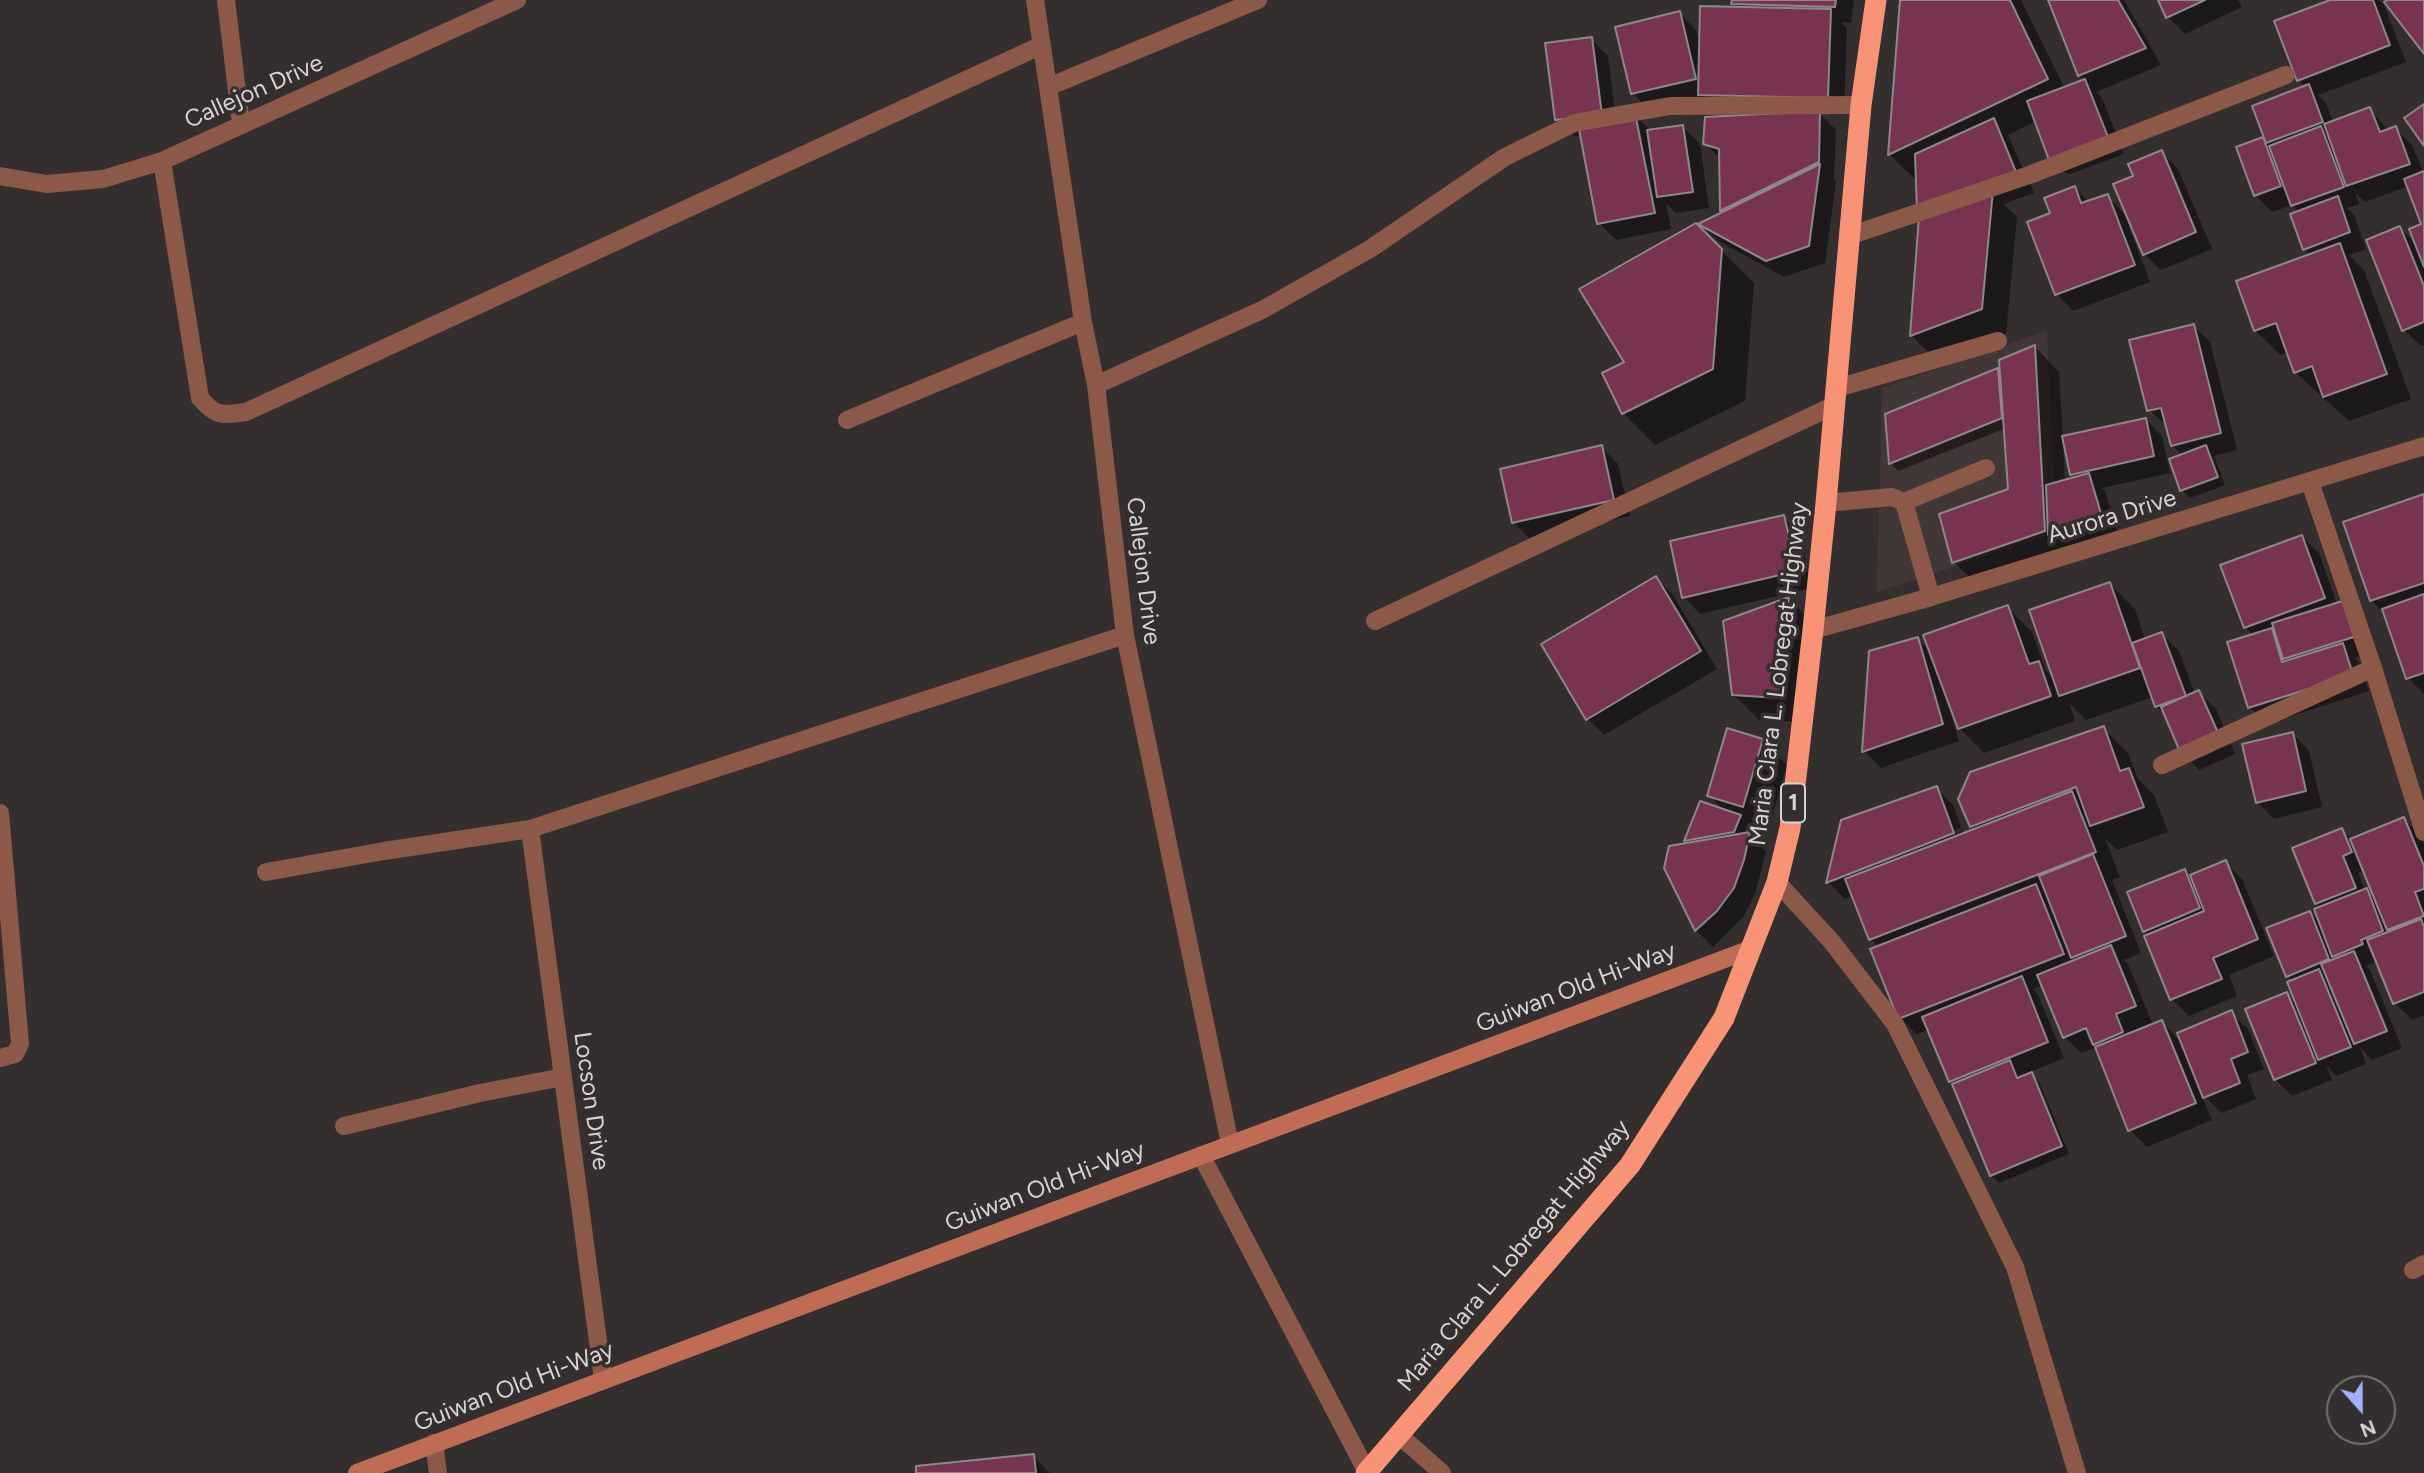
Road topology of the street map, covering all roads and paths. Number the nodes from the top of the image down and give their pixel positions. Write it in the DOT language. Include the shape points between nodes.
graph roads {
  1 [pos="226,0"];
  2 [pos="517,0"];
  3 [pos="1035,0"];
  4 [pos="1258,0"];
  5 [pos="1876,0"];
  6 [pos="1042,45"];
  7 [pos="2286,75"];
  8 [pos="1048,87"];
  9 [pos="1861,105"];
  10 [pos="241,124"];
  11 [pos="162,161"];
  12 [pos="0,176"];
  13 [pos="1849,236"];
  14 [pos="1083,322"];
  15 [pos="1998,341"];
  16 [pos="1096,385"];
  17 [pos="1836,397"];
  18 [pos="847,420"];
  19 [pos="2424,446"];
  20 [pos="1986,468"];
  21 [pos="2310,482"];
  22 [pos="1904,502"];
  23 [pos="1826,503"];
  24 [pos="1931,597"];
  25 [pos="1375,621"];
  26 [pos="1813,630"];
  27 [pos="1125,635"];
  28 [pos="2373,668"];
  29 [pos="2162,765"];
  30 [pos="2418,795"];
  31 [pos="0,813"];
  32 [pos="530,829"];
  33 [pos="2424,832"];
  34 [pos="266,872"];
  35 [pos="1777,882"];
  36 [pos="1751,949"];
  37 [pos="0,1058"];
  38 [pos="564,1077"];
  39 [pos="344,1126"];
  40 [pos="1230,1144"];
  41 [pos="1201,1155"];
  42 [pos="603,1379"];
  43 [pos="1399,1435"];
  44 [pos="434,1443"];
  45 [pos="357,1473"];
  46 [pos="438,1473"];
  47 [pos="1367,1473"];
  48 [pos="1442,1473"];
  49 [pos="2077,1473"];
  1 -- 10 [label="street"];
  2 -- 10 [label="street, Callejon Drive"];
  3 -- 6 [label="street, Callejon Drive"];
  4 -- 8 [label="street"];
  5 -- 9 [label="highway, Maria Clara L. Lobregat Highway / 1"];
  6 -- 8 [label="street, Callejon Drive"];
  6 -- 11 [label="street" via="246,412 223,415 211,411 200,398"];
  7 -- 13 [label="street" via="2032,174"];
  8 -- 14 [label="street, Callejon Drive"];
  9 -- 13 [label="highway, Maria Clara L. Lobregat Highway / 1"];
  9 -- 16 [label="street" via="1670,106 1574,123 1505,157 1370,249 1262,310"];
  10 -- 11 [label="street, Callejon Drive"];
  11 -- 12 [label="street, Callejon Drive" via="103,179 61,183"];
  13 -- 17 [label="highway, Maria Clara L. Lobregat Highway / 1"];
  14 -- 16 [label="street, Callejon Drive"];
  14 -- 18 [label="street"];
  15 -- 17 [label="street"];
  16 -- 27 [label="street, Callejon Drive"];
  17 -- 23 [label="highway, Maria Clara L. Lobregat Highway / 1"];
  17 -- 25 [label="street"];
  19 -- 21 [label="street, Aurora Drive"];
  20 -- 22 [label="street"];
  21 -- 24 [label="street, Aurora Drive"];
  21 -- 28 [label="street"];
  22 -- 23 [label="street" via="1892,497"];
  22 -- 24 [label="street"];
  23 -- 26 [label="highway, Maria Clara L. Lobregat Highway / 1"];
  24 -- 26 [label="street, Aurora Drive"];
  26 -- 35 [label="highway, Maria Clara L. Lobregat Highway / 1" via="1790,828"];
  27 -- 32 [label="street"];
  27 -- 40 [label="street, Callejon Drive"];
  28 -- 29 [label="street"];
  28 -- 30 [label="street"];
  30 -- 33 [label="street"];
  31 -- 37 [label="street" via="20,1044 15,1054"];
  32 -- 34 [label="street"];
  32 -- 38 [label="street, Locson Drive"];
  35 -- 36 [label="highway, Maria Clara L. Lobregat Highway / 1"];
  35 -- 49 [label="street" via="1832,942 1895,1024 2015,1266"];
  36 -- 40 [label="street, Guiwan Old Hi-Way"];
  36 -- 43 [label="highway, Maria Clara L. Lobregat Highway / 1" via="1724,1018 1630,1165"];
  38 -- 39 [label="street"];
  38 -- 42 [label="street, Locson Drive"];
  40 -- 41 [label="street, Guiwan Old Hi-Way"];
  41 -- 42 [label="street, Guiwan Old Hi-Way"];
  41 -- 47 [label="street"];
  42 -- 44 [label="street, Guiwan Old Hi-Way"];
  43 -- 47 [label="highway, Maria Clara L. Lobregat Highway / 1"];
  43 -- 48 [label="street"];
  44 -- 45 [label="street, Guiwan Old Hi-Way"];
  44 -- 46 [label="street"];
}
